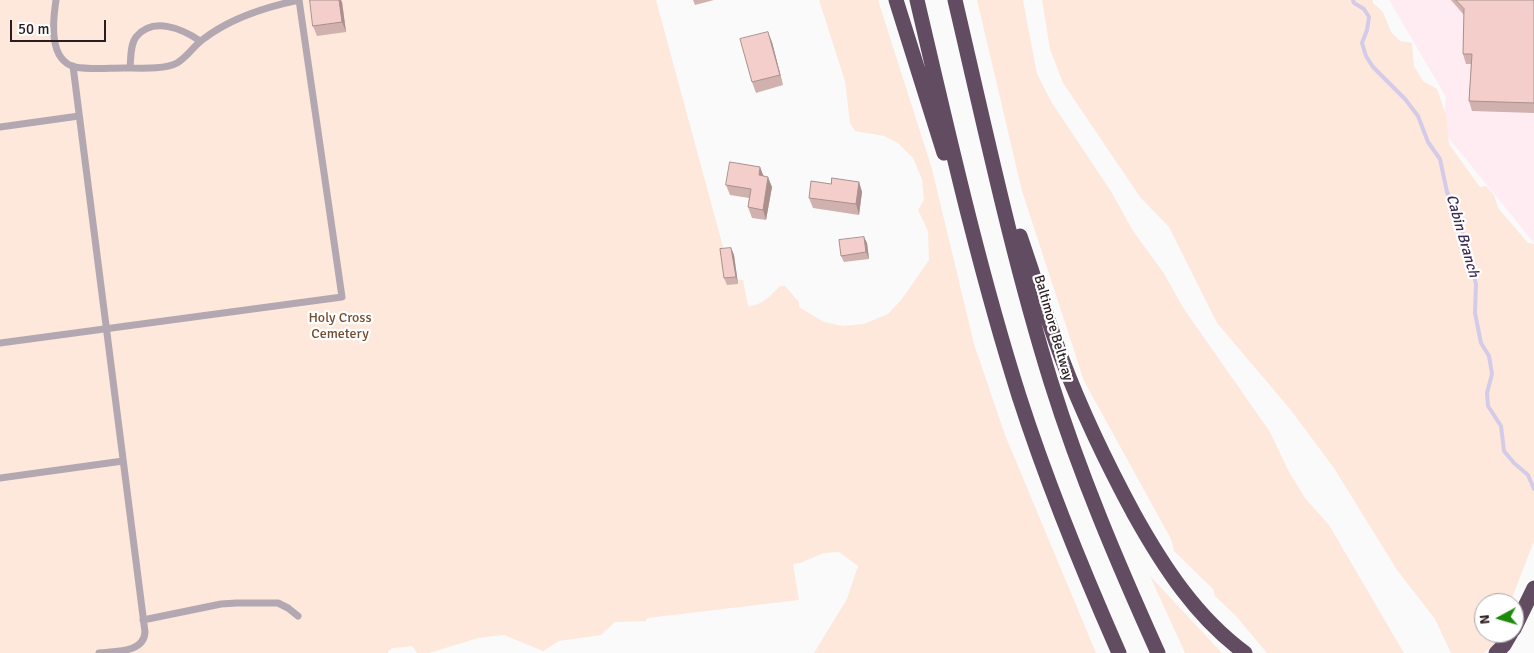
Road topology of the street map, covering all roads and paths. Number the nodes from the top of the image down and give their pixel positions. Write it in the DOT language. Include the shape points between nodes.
graph roads {
  1 [pos="56,0"];
  2 [pos="299,0"];
  3 [pos="896,0"];
  4 [pos="917,0"];
  5 [pos="954,0"];
  6 [pos="200,41"];
  7 [pos="73,66"];
  8 [pos="130,68"];
  9 [pos="79,116"];
  10 [pos="0,127"];
  11 [pos="992,160"];
  12 [pos="982,267"];
  13 [pos="106,329"];
  14 [pos="0,343"];
  15 [pos="124,461"];
  16 [pos="0,478"];
  17 [pos="1534,588"];
  18 [pos="1524,608"];
  19 [pos="298,616"];
  20 [pos="143,620"];
  21 [pos="1504,643"];
  22 [pos="99,653"];
  23 [pos="1119,653"];
  24 [pos="1158,653"];
  25 [pos="1245,653"];
  26 [pos="1496,653"];
  1 -- 7 [label="lane" via="55,45 64,61"];
  2 -- 6 [label="lane" via="240,17"];
  2 -- 13 [label="lane" via="342,297"];
  3 -- 12 [label="highway"];
  4 -- 12 [label="highway"];
  5 -- 11 [label="highway, Baltimore Beltway"];
  6 -- 8 [label="lane" via="176,63"];
  6 -- 8 [label="lane" via="173,27 146,30 136,37"];
  7 -- 8 [label="lane"];
  7 -- 9 [label="lane"];
  9 -- 10 [label="lane"];
  9 -- 13 [label="lane"];
  11 -- 24 [label="highway, Baltimore Beltway" via="1051,383 1111,546"];
  11 -- 25 [label="highway" via="1062,359 1123,492 1173,577 1195,606"];
  12 -- 23 [label="highway" via="1019,396 1047,476"];
  13 -- 14 [label="lane"];
  13 -- 15 [label="lane"];
  15 -- 16 [label="lane"];
  15 -- 20 [label="lane"];
  17 -- 18 [label="highway"];
  19 -- 20 [label="lane" via="278,603 237,603"];
  20 -- 22 [label="lane" via="144,639 140,645"];
  21 -- 26 [label="highway"];
}
